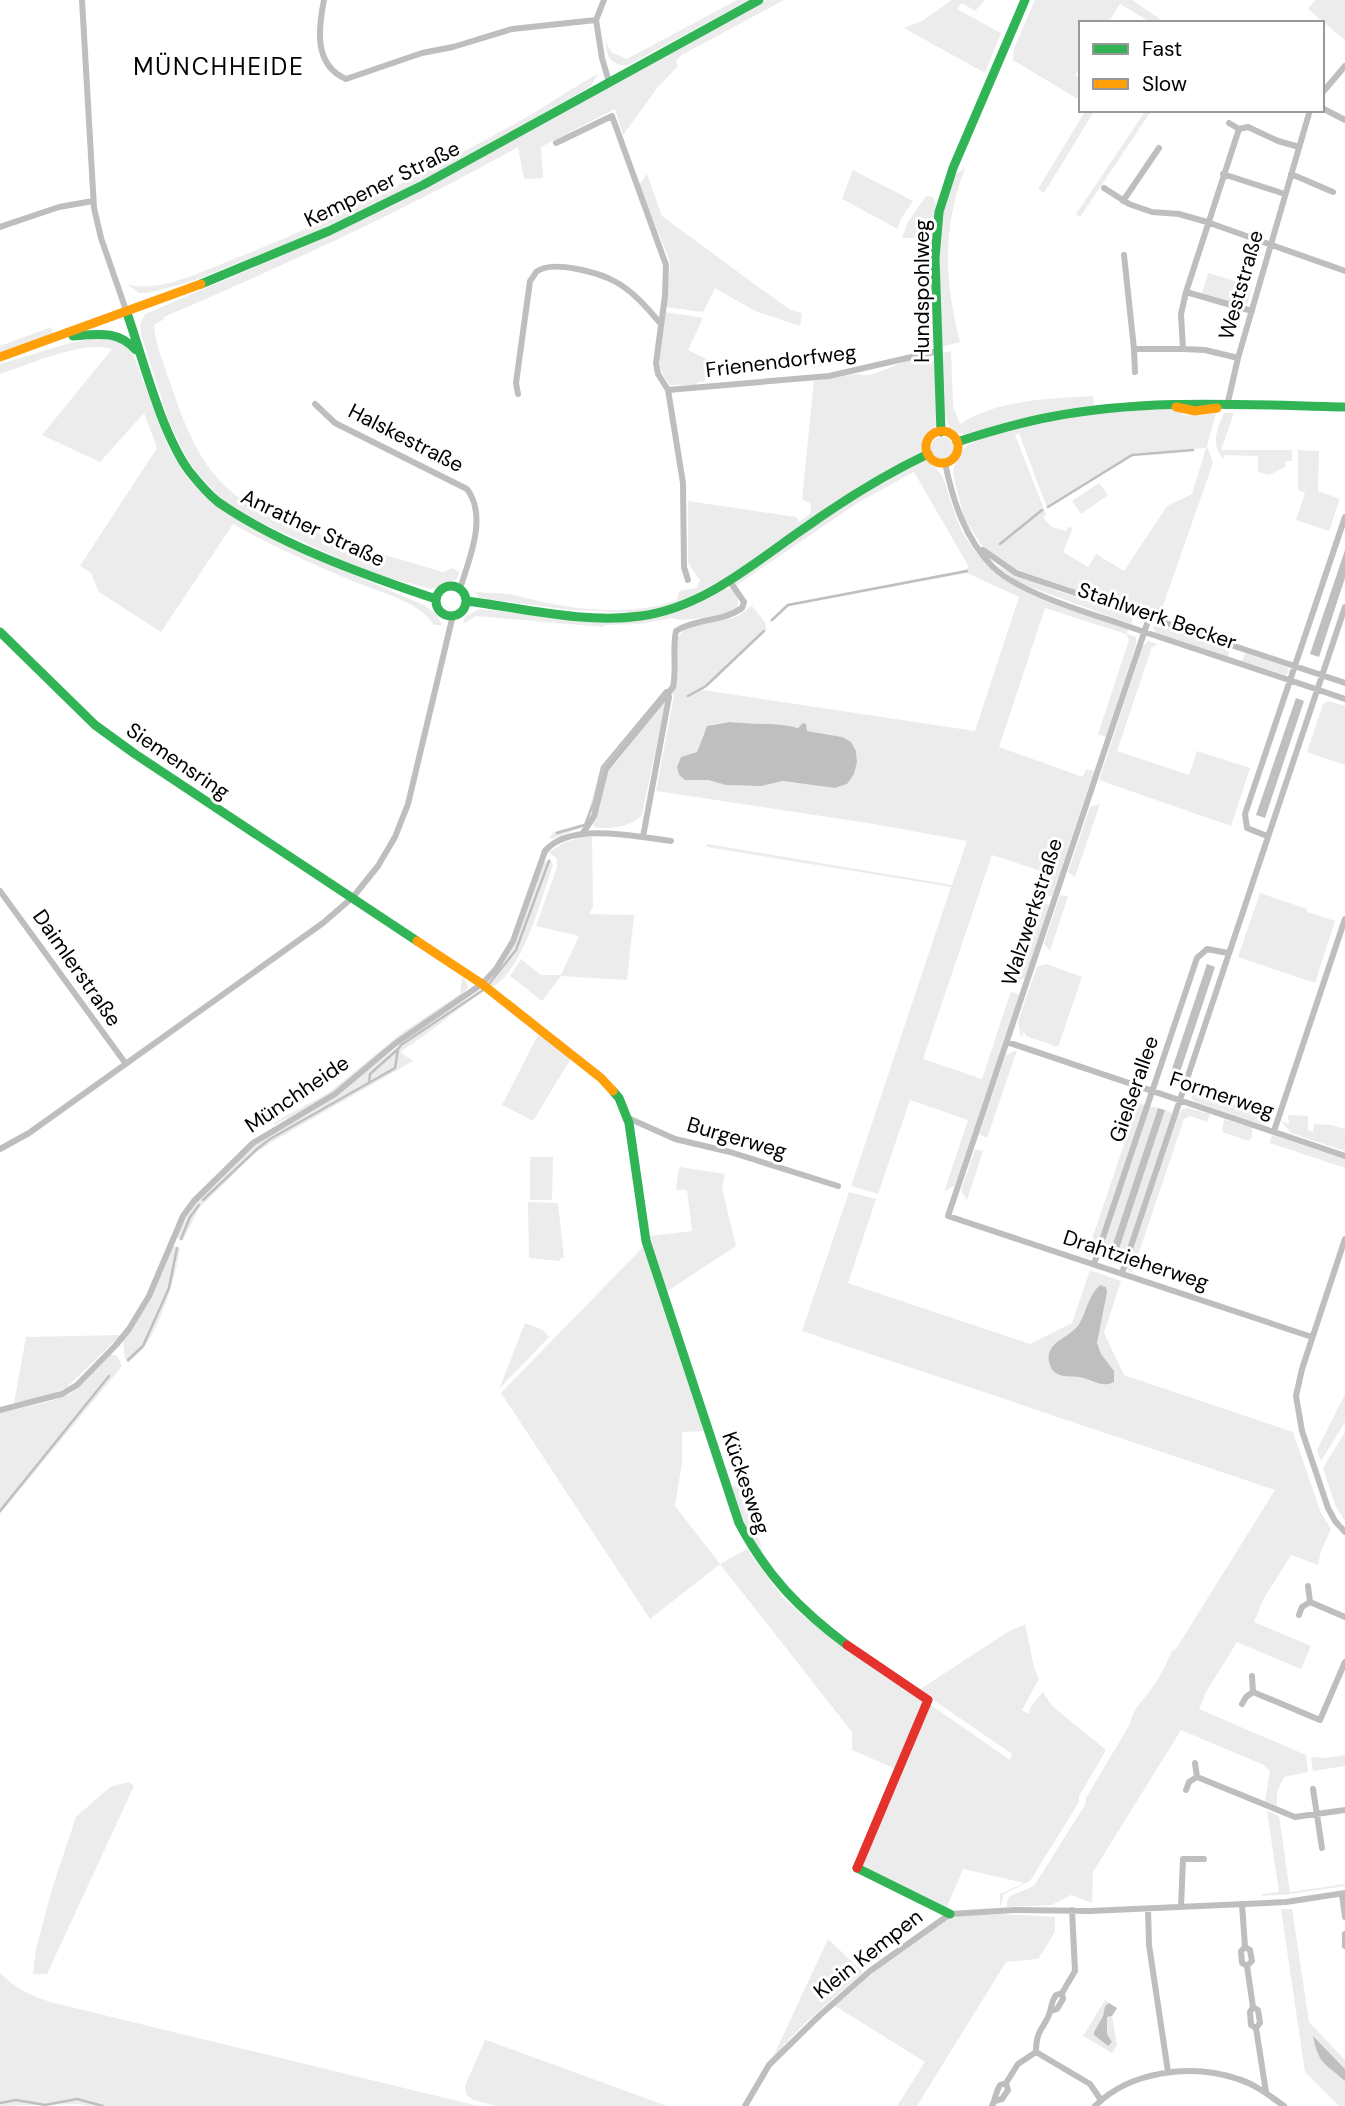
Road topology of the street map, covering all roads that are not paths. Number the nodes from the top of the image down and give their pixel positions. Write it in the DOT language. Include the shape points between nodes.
graph roads {
  1 [pos="82,0"];
  2 [pos="324,0"];
  3 [pos="604,0"];
  4 [pos="759,0"];
  5 [pos="1025,0"];
  6 [pos="596,20"];
  7 [pos="1345,66"];
  8 [pos="609,82"];
  9 [pos="1324,91"];
  10 [pos="1324,109"];
  11 [pos="1309,112"];
  12 [pos="1345,120"];
  13 [pos="1229,123"];
  14 [pos="1238,130"];
  15 [pos="556,143"];
  16 [pos="1159,148"];
  17 [pos="1299,148"];
  18 [pos="1223,174"];
  19 [pos="1291,174"];
  20 [pos="1104,188"];
  21 [pos="1333,191"];
  22 [pos="1285,194"];
  23 [pos="93,201"];
  24 [pos="1123,201"];
  25 [pos="1207,222"];
  26 [pos="0,227"];
  27 [pos="1270,245"];
  28 [pos="1124,255"];
  29 [pos="1345,271"];
  30 [pos="1186,292"];
  31 [pos="1252,311"];
  32 [pos="127,313"];
  33 [pos="661,324"];
  34 [pos="57,338"];
  35 [pos="1134,349"];
  36 [pos="1183,349"];
  37 [pos="938,351"];
  38 [pos="0,357"];
  39 [pos="1238,358"];
  40 [pos="142,359"];
  41 [pos="1135,372"];
  42 [pos="668,390"];
  43 [pos="518,394"];
  44 [pos="315,404"];
  45 [pos="1224,406"];
  46 [pos="1345,407"];
  47 [pos="941,432"];
  48 [pos="957,442"];
  49 [pos="928,454"];
  50 [pos="945,463"];
  51 [pos="1345,517"];
  52 [pos="974,542"];
  53 [pos="688,580"];
  54 [pos="729,580"];
  55 [pos="460,589"];
  56 [pos="436,599"];
  57 [pos="466,601"];
  58 [pos="1345,607"];
  59 [pos="453,615"];
  60 [pos="1149,618"];
  61 [pos="0,632"];
  62 [pos="1145,632"];
  63 [pos="1295,666"];
  64 [pos="1322,676"];
  65 [pos="1290,680"];
  66 [pos="1345,683"];
  67 [pos="1317,689"];
  68 [pos="668,694"];
  69 [pos="1345,699"];
  70 [pos="583,833"];
  71 [pos="1267,836"];
  72 [pos="643,838"];
  73 [pos="671,841"];
  74 [pos="0,891"];
  75 [pos="353,897"];
  76 [pos="1345,919"];
  77 [pos="1228,953"];
  78 [pos="482,984"];
  79 [pos="1007,1042"];
  80 [pos="126,1064"];
  81 [pos="1152,1091"];
  82 [pos="1179,1100"];
  83 [pos="628,1118"];
  84 [pos="1274,1131"];
  85 [pos="0,1149"];
  86 [pos="1345,1156"];
  87 [pos="838,1186"];
  88 [pos="948,1216"];
  89 [pos="1345,1238"];
  90 [pos="1094,1264"];
  91 [pos="1122,1273"];
  92 [pos="1312,1338"];
  93 [pos="0,1410"];
  94 [pos="1345,1532"];
  95 [pos="1308,1586"];
  96 [pos="1310,1602"];
  97 [pos="1299,1615"];
  98 [pos="1345,1617"];
  99 [pos="1345,1662"];
  100 [pos="1252,1676"];
  101 [pos="1253,1692"];
  102 [pos="1242,1704"];
  103 [pos="1195,1763"];
  104 [pos="1197,1777"];
  105 [pos="1313,1789"];
  106 [pos="1186,1790"];
  107 [pos="1345,1810"];
  108 [pos="1317,1814"];
  109 [pos="1322,1848"];
  110 [pos="1204,1859"];
  111 [pos="1343,1894"];
  112 [pos="1242,1904"];
  113 [pos="1181,1907"];
  114 [pos="1148,1909"];
  115 [pos="1072,1910"];
  116 [pos="950,1914"];
  117 [pos="1345,1917"];
  118 [pos="1345,1934"];
  119 [pos="1345,1946"];
  120 [pos="1035,2052"];
  121 [pos="1168,2072"];
  122 [pos="1266,2092"];
  123 [pos="1101,2100"];
  124 [pos="994,2103"];
  125 [pos="745,2106"];
  126 [pos="1095,2106"];
  127 [pos="1284,2106"];
  1 -- 23 [label="street"];
  2 -- 6 [label="street" via="320,48 332,74 346,79 512,29"];
  3 -- 6 [label="street"];
  4 -- 8 [label="street, Kempener Straße"];
  5 -- 37 [label="street, Hundspohlweg" via="941,205 935,248"];
  6 -- 8 [label="street"];
  7 -- 9 [label="street"];
  8 -- 32 [label="street, Kempener Straße" via="373,210"];
  10 -- 12 [label="street"];
  11 -- 17 [label="street, Weststraße"];
  13 -- 14 [label="street"];
  14 -- 17 [label="street" via="1248,127"];
  14 -- 18 [label="street"];
  15 -- 33 [label="street" via="612,116 666,265"];
  16 -- 24 [label="street"];
  17 -- 19 [label="street, Weststraße"];
  18 -- 22 [label="street"];
  18 -- 25 [label="street"];
  19 -- 21 [label="street"];
  19 -- 22 [label="street, Weststraße"];
  20 -- 24 [label="street"];
  22 -- 27 [label="street, Weststraße"];
  23 -- 26 [label="street" via="59,206"];
  23 -- 32 [label="street"];
  24 -- 25 [label="street" via="1152,212"];
  25 -- 27 [label="street"];
  25 -- 30 [label="street"];
  27 -- 29 [label="street"];
  27 -- 31 [label="street, Weststraße"];
  28 -- 35 [label="street"];
  30 -- 31 [label="street"];
  30 -- 36 [label="street" via="1181,314"];
  31 -- 39 [label="street, Weststraße"];
  32 -- 34 [label="street, Kempener Straße"];
  32 -- 40 [label="street, Anrather Straße"];
  33 -- 42 [label="street" via="656,362"];
  33 -- 43 [label="street" via="618,282 591,271 561,267 536,272 530,281"];
  34 -- 38 [label="street, Kempener Straße"];
  34 -- 40 [label="street" via="115,333"];
  35 -- 36 [label="street"];
  35 -- 41 [label="street"];
  36 -- 39 [label="street"];
  37 -- 42 [label="street, Frienendorfweg" via="829,376"];
  37 -- 47 [label="street, Hundspohlweg"];
  39 -- 45 [label="street, Weststraße"];
  40 -- 56 [label="street, Anrather Straße" via="175,448 216,500 329,559"];
  42 -- 53 [label="street" via="683,483"];
  44 -- 55 [label="street, Halskestraße" via="335,423 467,489 478,517"];
  45 -- 46 [label="street"];
  45 -- 48 [label="street" via="1165,405 1051,415"];
  47 -- 48 [label="street"];
  47 -- 49 [label="street" via="928,440"];
  48 -- 50 [label="street" via="956,455"];
  49 -- 50 [label="street"];
  49 -- 54 [label="street" via="847,498"];
  50 -- 52 [label="street, Stahlwerk Becker" via="961,521"];
  51 -- 63 [label="street"];
  52 -- 60 [label="street, Stahlwerk Becker" via="1016,573"];
  52 -- 62 [label="street, Stahlwerk Becker" via="1011,582"];
  54 -- 57 [label="street" via="683,605 639,616 585,615"];
  54 -- 68 [label="street" via="744,602 742,608 734,615 676,631 675,678"];
  55 -- 56 [label="street" via="445,587"];
  55 -- 57 [label="street"];
  56 -- 59 [label="street, Anrather Straße" via="440,611"];
  57 -- 59 [label="street" via="460,613"];
  58 -- 64 [label="street"];
  59 -- 75 [label="street" via="408,804 378,866"];
  60 -- 62 [label="street, Walzwerkstraße"];
  60 -- 63 [label="street, Stahlwerk Becker"];
  61 -- 75 [label="street, Siemensring" via="95,725"];
  62 -- 65 [label="street, Stahlwerk Becker"];
  62 -- 79 [label="street, Walzwerkstraße"];
  63 -- 64 [label="street, Stahlwerk Becker"];
  63 -- 65 [label="street"];
  64 -- 66 [label="street, Stahlwerk Becker"];
  64 -- 67 [label="street"];
  65 -- 67 [label="street, Stahlwerk Becker"];
  65 -- 71 [label="street" via="1245,814 1247,828"];
  67 -- 69 [label="street, Stahlwerk Becker"];
  67 -- 71 [label="street"];
  68 -- 70 [label="street" via="606,769 594,816"];
  68 -- 72 [label="street"];
  70 -- 72 [label="street, Münchheide"];
  70 -- 78 [label="street, Münchheide" via="552,843 545,851 513,941"];
  71 -- 77 [label="street"];
  72 -- 73 [label="street, Münchheide"];
  74 -- 80 [label="street, Daimlerstraße"];
  75 -- 78 [label="street, Siemensring"];
  75 -- 80 [label="street"];
  76 -- 84 [label="street"];
  77 -- 81 [label="street, Gießerallee" via="1207,949 1197,958"];
  77 -- 82 [label="street"];
  78 -- 83 [label="street, Kückesweg" via="601,1078 619,1098"];
  78 -- 93 [label="street, Münchheide" via="396,1043 335,1094 253,1143 183,1216 149,1296 116,1345 62,1394"];
  79 -- 81 [label="street, Formerweg"];
  79 -- 88 [label="street, Walzwerkstraße"];
  80 -- 85 [label="street"];
  81 -- 82 [label="street, Formerweg"];
  81 -- 90 [label="street, Gießerallee"];
  82 -- 84 [label="street, Formerweg"];
  82 -- 91 [label="street"];
  83 -- 87 [label="street, Burgerweg" via="674,1139"];
  83 -- 116 [label="street, Kückesweg" via="646,1241 750,1549 803,1613 928,1700 856,1867"];
  84 -- 86 [label="street, Formerweg"];
  88 -- 90 [label="street, Drahtzieherweg"];
  89 -- 92 [label="street"];
  90 -- 91 [label="street, Drahtzieherweg"];
  91 -- 92 [label="street, Drahtzieherweg"];
  92 -- 94 [label="street" via="1296,1396 1302,1431 1331,1514"];
  95 -- 96 [label="street"];
  96 -- 97 [label="street"];
  96 -- 98 [label="street"];
  99 -- 101 [label="street" via="1320,1720"];
  100 -- 101 [label="street"];
  101 -- 102 [label="street"];
  103 -- 104 [label="street"];
  104 -- 106 [label="street"];
  104 -- 108 [label="street" via="1295,1817"];
  105 -- 108 [label="street"];
  107 -- 108 [label="street"];
  108 -- 109 [label="street"];
  110 -- 113 [label="street" via="1183,1859"];
  111 -- 112 [label="street, Klein Kempen"];
  111 -- 117 [label="street"];
  112 -- 113 [label="street, Klein Kempen"];
  112 -- 122 [label="street" via="1242,1963 1247,1966 1251,2025 1256,2028"];
  113 -- 114 [label="street, Klein Kempen"];
  114 -- 115 [label="street, Klein Kempen"];
  114 -- 121 [label="street"];
  115 -- 116 [label="street, Klein Kempen"];
  115 -- 120 [label="street" via="1075,1971 1050,2004"];
  116 -- 125 [label="street, Klein Kempen" via="870,1971 819,2016 769,2065"];
  118 -- 119 [label="street"];
  120 -- 123 [label="street" via="1090,2084"];
  120 -- 124 [label="street" via="1000,2085"];
  121 -- 122 [label="street" via="1199,2071 1238,2079"];
  121 -- 123 [label="street" via="1129,2083"];
  122 -- 127 [label="street"];
  123 -- 126 [label="street"];
}
